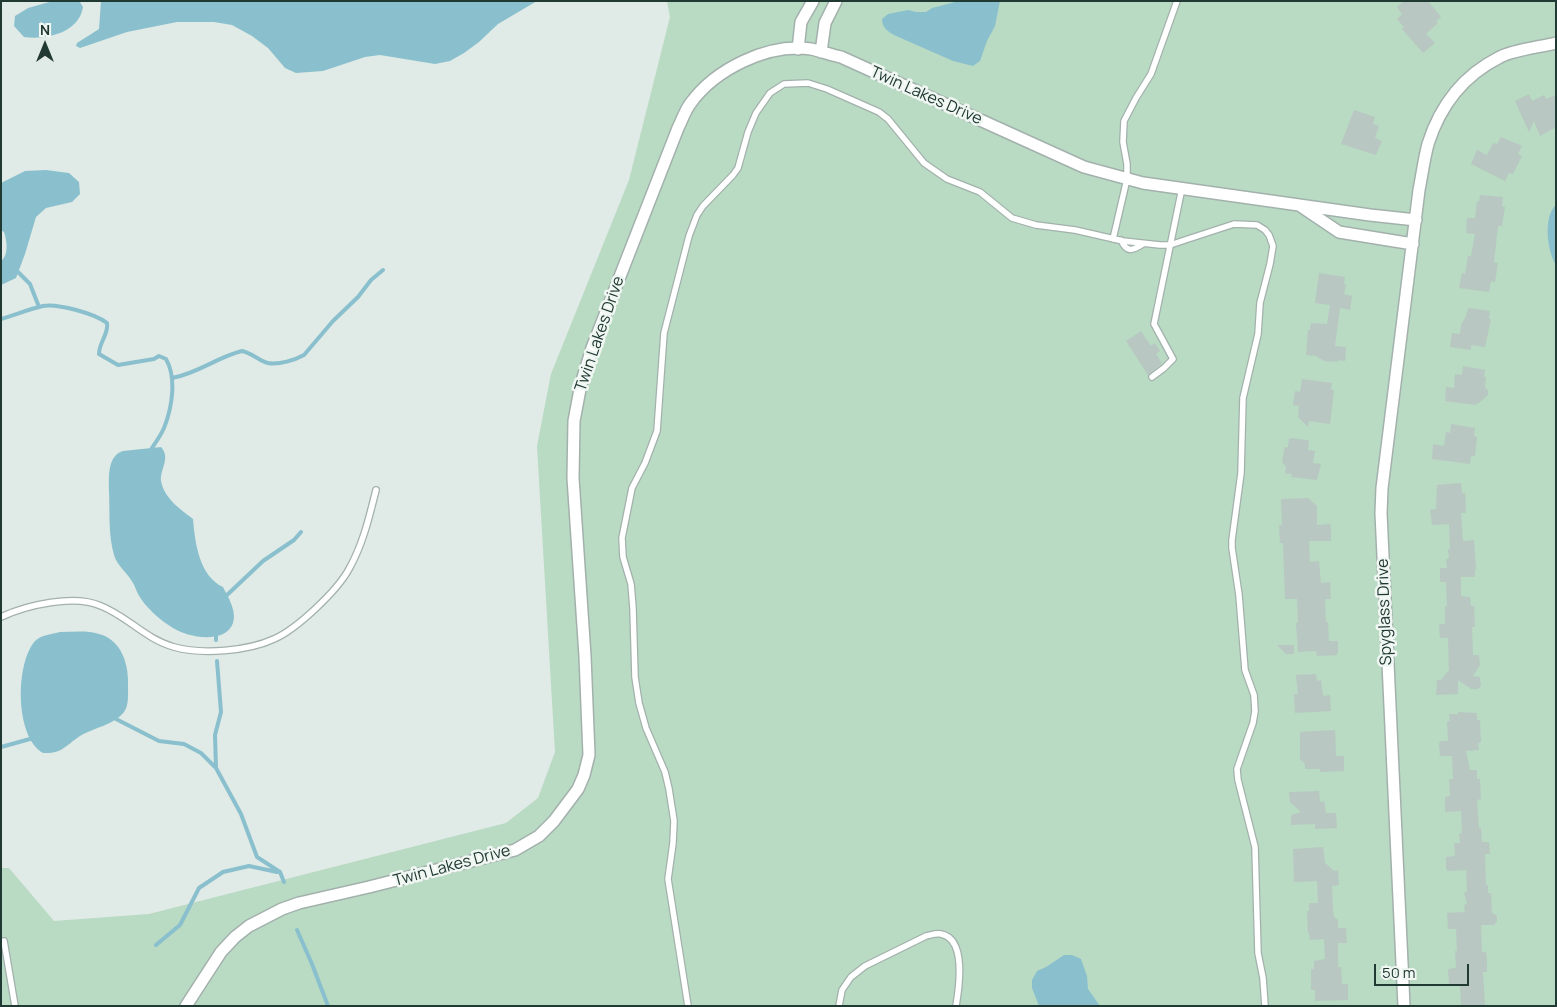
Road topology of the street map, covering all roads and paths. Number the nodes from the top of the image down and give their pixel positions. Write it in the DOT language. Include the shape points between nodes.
graph roads {
  1 [pos="813,1"];
  2 [pos="836,1"];
  3 [pos="1177,1"];
  4 [pos="1556,43"];
  5 [pos="798,49"];
  6 [pos="821,52"];
  7 [pos="1127,179"];
  8 [pos="1182,188"];
  9 [pos="1298,204"];
  10 [pos="1416,220"];
  11 [pos="1113,238"];
  12 [pos="1413,244"];
  13 [pos="1170,245"];
  14 [pos="1152,377"];
  15 [pos="376,490"];
  16 [pos="1,616"];
  17 [pos="4,941"];
  18 [pos="15,1006"];
  19 [pos="186,1006"];
  20 [pos="688,1006"];
  21 [pos="839,1006"];
  22 [pos="956,1006"];
  23 [pos="1265,1006"];
  24 [pos="1404,1006"];
  1 -- 5 [label="street" via="801,22"];
  2 -- 6 [label="street" via="825,23"];
  3 -- 7 [label="lane" via="1151,74 1124,121"];
  4 -- 10 [label="street, Spyglass Drive" via="1501,56 1469,76 1449,98 1428,144"];
  5 -- 6 [label="street, Twin Lakes Drive"];
  5 -- 19 [label="street, Twin Lakes Drive" via="750,59 715,79 690,104 592,348 574,421 573,445 589,755 578,789 539,836 515,850 299,903 249,926 221,952"];
  6 -- 7 [label="street, Twin Lakes Drive" via="841,57 1084,167"];
  7 -- 8 [label="street, Twin Lakes Drive"];
  7 -- 11 [label="lane"];
  8 -- 9 [label="street, Twin Lakes Drive"];
  8 -- 13 [label="lane"];
  9 -- 10 [label="street, Twin Lakes Drive"];
  9 -- 12 [label="street, Twin Lakes Drive" via="1339,232"];
  10 -- 12 [label="street, Spyglass Drive"];
  11 -- 13 [label="lane"];
  11 -- 20 [label="lane" via="1012,218 980,192 947,179 924,163 879,112 808,83 784,84 770,93 750,126 738,168 697,215 682,259 664,333 657,431 646,463 632,488 622,538 623,557 631,584 638,703 670,789 674,838 668,879"];
  12 -- 24 [label="street, Spyglass Drive" via="1381,513"];
  13 -- 14 [label="lane" via="1154,324 1173,359"];
  13 -- 23 [label="lane" via="1240,224 1257,225 1265,230 1273,246 1243,398 1241,473 1232,548 1245,670 1254,695 1253,723 1237,769 1255,847 1258,953"];
  15 -- 16 [label="lane" via="362,541 348,571 325,599 275,639 233,651 174,648 139,631 100,605 77,601 51,602"];
  17 -- 18 [label="lane"];
  21 -- 22 [label="lane" via="846,982 865,966 926,936 940,934 954,942 959,954"];
}
